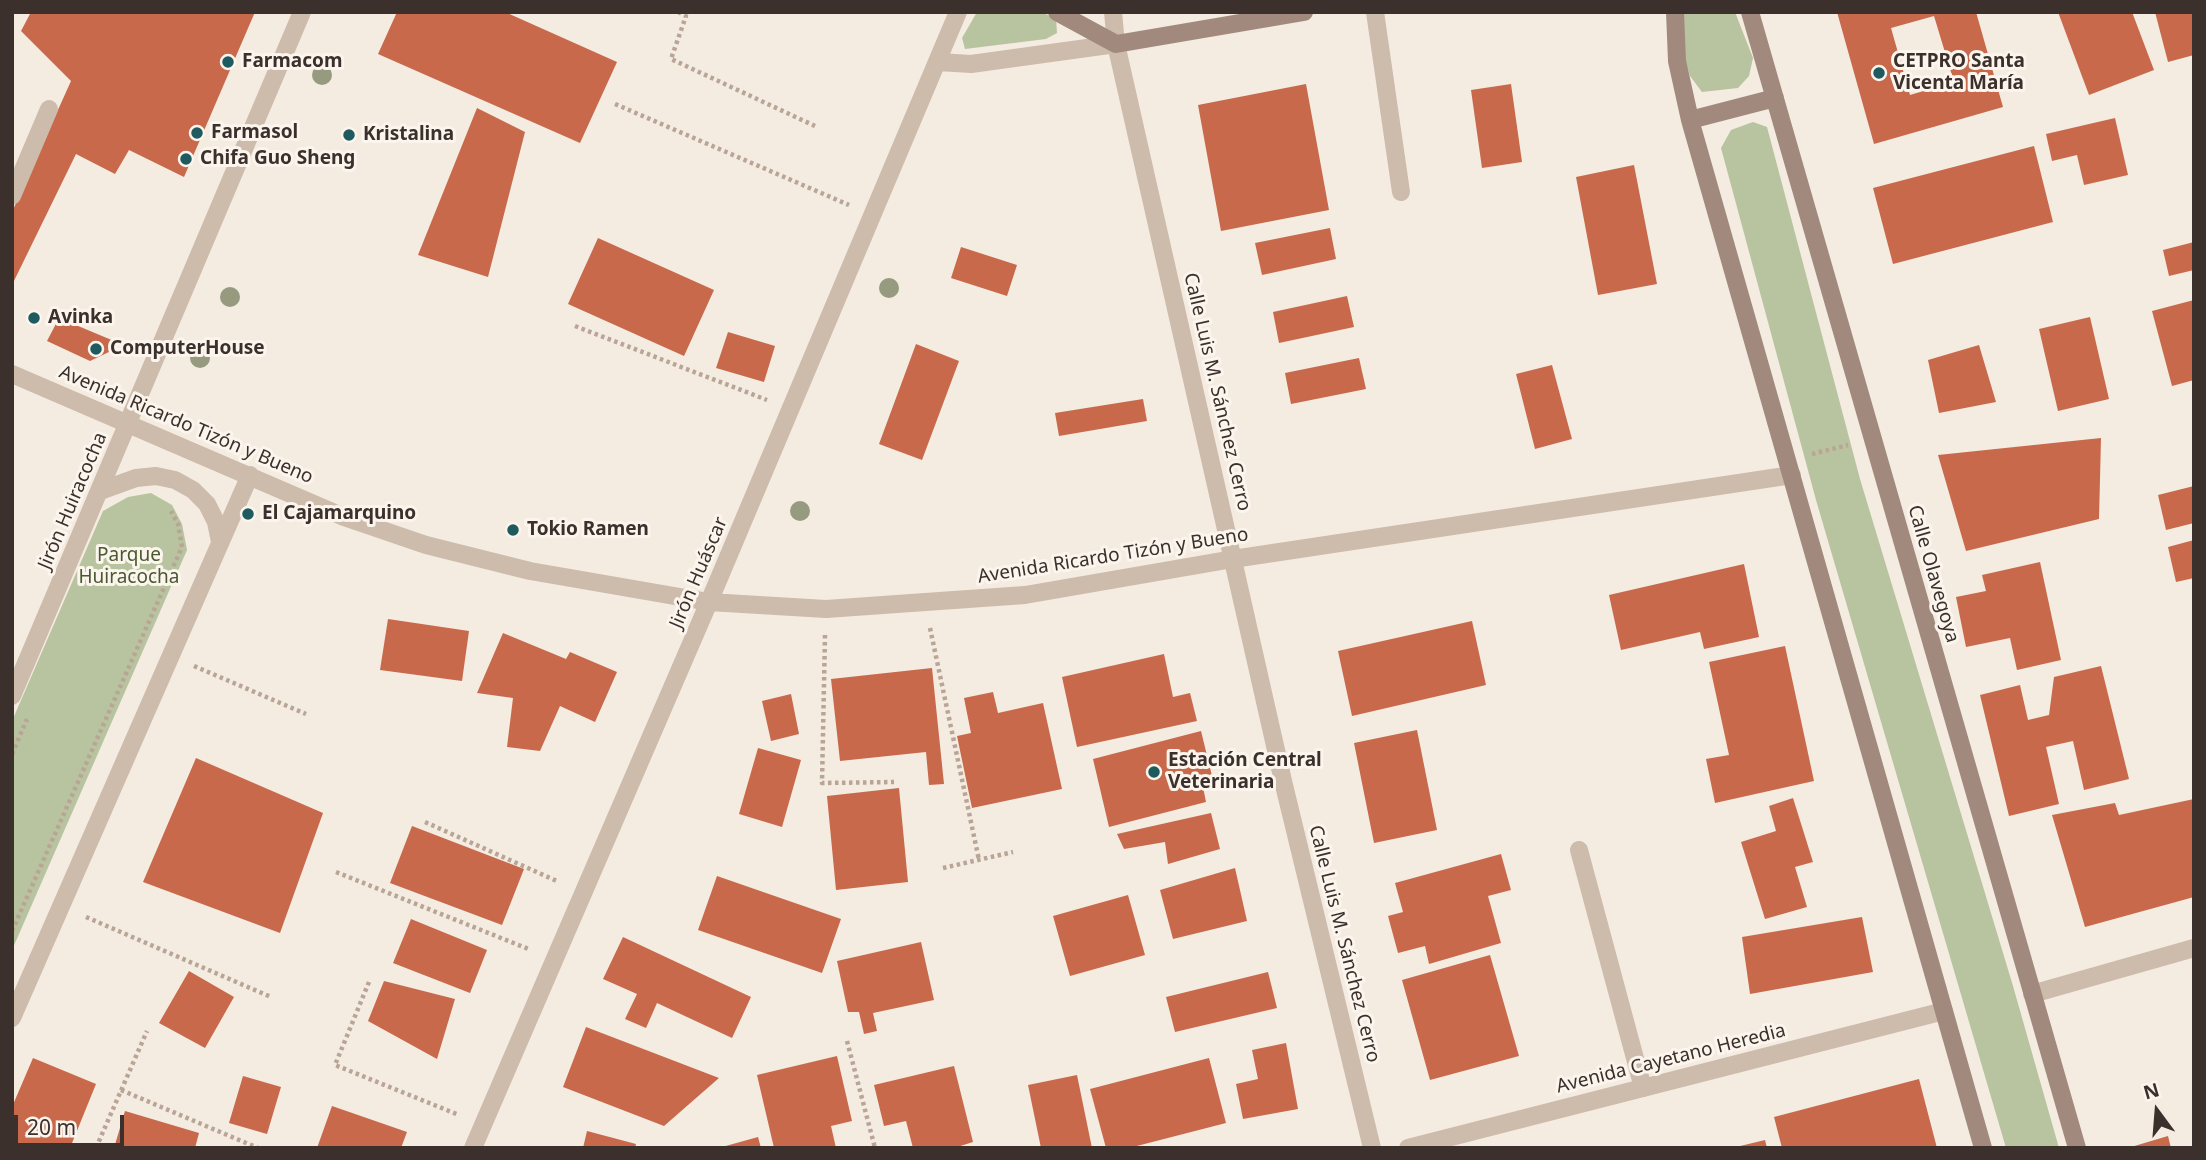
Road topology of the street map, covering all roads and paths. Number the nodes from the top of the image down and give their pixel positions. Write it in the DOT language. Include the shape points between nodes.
graph roads {
  1 [pos="302,12"];
  2 [pos="678,12"];
  3 [pos="958,12"];
  4 [pos="1057,12"];
  5 [pos="1113,12"];
  6 [pos="1304,12"];
  7 [pos="1375,12"];
  8 [pos="1675,12"];
  9 [pos="1750,12"];
  10 [pos="1116,44"];
  11 [pos="938,62"];
  12 [pos="1775,98"];
  13 [pos="615,104"];
  14 [pos="49,109"];
  15 [pos="1690,120"];
  16 [pos="815,126"];
  17 [pos="1401,192"];
  18 [pos="12,196"];
  19 [pos="873,215"];
  20 [pos="575,326"];
  21 [pos="12,374"];
  22 [pos="791,409"];
  23 [pos="129,423"];
  24 [pos="1872,438"];
  25 [pos="1790,468"];
  26 [pos="250,475"];
  27 [pos="100,491"];
  28 [pos="170,509"];
  29 [pos="220,542"];
  30 [pos="1233,559"];
  31 [pos="709,603"];
  32 [pos="924,603"];
  33 [pos="826,609"];
  34 [pos="172,657"];
  35 [pos="12,696"];
  36 [pos="306,714"];
  37 [pos="28,717"];
  38 [pos="12,754"];
  39 [pos="894,782"];
  40 [pos="425,822"];
  41 [pos="1579,850"];
  42 [pos="1013,852"];
  43 [pos="979,860"];
  44 [pos="943,868"];
  45 [pos="337,872"];
  46 [pos="582,893"];
  47 [pos="64,907"];
  48 [pos="12,931"];
  49 [pos="2194,948"];
  50 [pos="553,959"];
  51 [pos="369,982"];
  52 [pos="2032,994"];
  53 [pos="271,997"];
  54 [pos="1944,1011"];
  55 [pos="12,1018"];
  56 [pos="147,1031"];
  57 [pos="848,1041"];
  58 [pos="1643,1088"];
  59 [pos="121,1090"];
  60 [pos="482,1124"];
  61 [pos="96,1148"];
  62 [pos="258,1148"];
  63 [pos="473,1148"];
  64 [pos="875,1148"];
  65 [pos="1372,1148"];
  66 [pos="1408,1148"];
  67 [pos="1983,1148"];
  68 [pos="2077,1148"];
  1 -- 23 [label="street, Jirón Huiracocha"];
  2 -- 16 [label="path" via="686,16 671,59"];
  3 -- 11 [label="street, Jirón Huáscar"];
  4 -- 10 [label="street"];
  5 -- 10 [label="street, Calle Luis M. Sánchez Cerro"];
  6 -- 10 [label="street"];
  7 -- 17 [label="street"];
  8 -- 15 [label="street" via="1677,61"];
  9 -- 12 [label="street, Calle Olavegoya"];
  10 -- 11 [label="street" via="971,64"];
  10 -- 30 [label="street, Calle Luis M. Sánchez Cerro"];
  11 -- 19 [label="street, Jirón Huáscar"];
  12 -- 15 [label="street"];
  12 -- 24 [label="street, Calle Olavegoya"];
  13 -- 19 [label="path"];
  14 -- 18 [label="street"];
  15 -- 25 [label="street"];
  19 -- 22 [label="street, Jirón Huáscar"];
  20 -- 22 [label="path"];
  21 -- 23 [label="street, Avenida Ricardo Tizón y Bueno"];
  22 -- 31 [label="street, Jirón Huáscar"];
  23 -- 26 [label="street, Avenida Ricardo Tizón y Bueno"];
  23 -- 27 [label="street, Jirón Huiracocha"];
  24 -- 25 [label="path"];
  24 -- 52 [label="street, Calle Olavegoya"];
  25 -- 30 [label="street, Avenida Ricardo Tizón y Bueno"];
  25 -- 54 [label="street"];
  26 -- 29 [label="street"];
  26 -- 31 [label="street, Avenida Ricardo Tizón y Bueno" via="344,517 426,545 530,571"];
  27 -- 29 [label="street" via="136,478 175,480 207,504"];
  27 -- 35 [label="street, Jirón Huiracocha"];
  28 -- 48 [label="path" via="182,547"];
  29 -- 34 [label="street"];
  30 -- 32 [label="street, Avenida Ricardo Tizón y Bueno" via="1025,595"];
  30 -- 65 [label="street, Calle Luis M. Sánchez Cerro"];
  31 -- 33 [label="street, Avenida Ricardo Tizón y Bueno"];
  31 -- 46 [label="street, Jirón Huáscar"];
  32 -- 33 [label="street, Avenida Ricardo Tizón y Bueno"];
  32 -- 43 [label="path"];
  33 -- 39 [label="path" via="822,783"];
  34 -- 36 [label="path"];
  34 -- 47 [label="street"];
  37 -- 38 [label="path"];
  40 -- 46 [label="path"];
  41 -- 58 [label="street"];
  42 -- 43 [label="path"];
  43 -- 44 [label="path"];
  45 -- 50 [label="path"];
  46 -- 50 [label="street, Jirón Huáscar"];
  47 -- 53 [label="path"];
  47 -- 55 [label="street"];
  49 -- 52 [label="street"];
  50 -- 60 [label="street, Jirón Huáscar"];
  51 -- 60 [label="path" via="335,1065"];
  52 -- 68 [label="street, Calle Olavegoya"];
  54 -- 58 [label="street, Avenida Cayetano Heredia"];
  54 -- 67 [label="street"];
  56 -- 59 [label="path"];
  57 -- 64 [label="path"];
  58 -- 66 [label="street, Avenida Cayetano Heredia"];
  59 -- 61 [label="path"];
  59 -- 62 [label="path"];
  60 -- 63 [label="street, Jirón Huáscar"];
}
